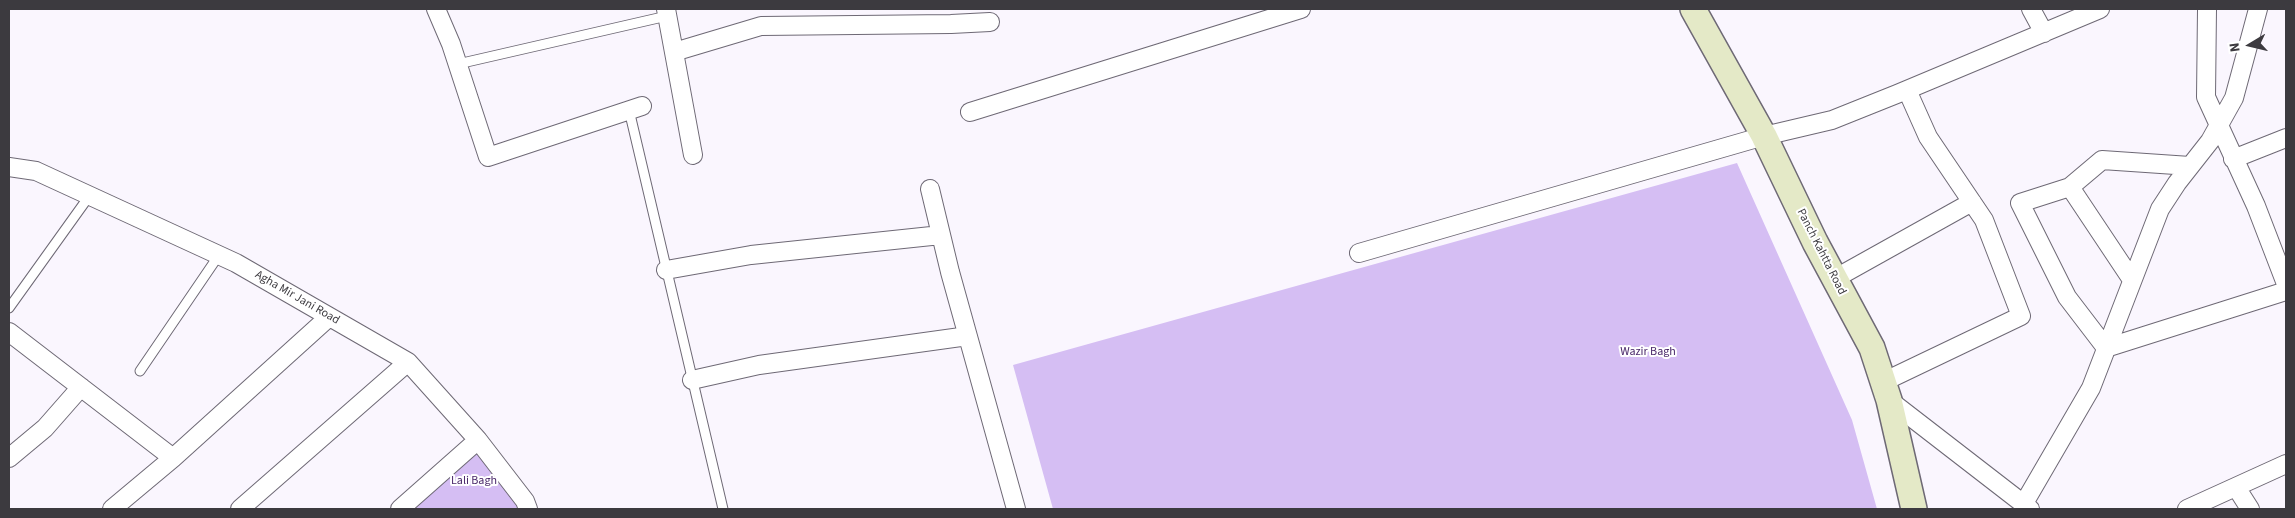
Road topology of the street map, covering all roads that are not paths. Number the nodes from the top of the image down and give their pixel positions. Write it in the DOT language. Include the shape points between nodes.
graph roads {
  1 [pos="436,9"];
  2 [pos="1301,9"];
  3 [pos="1693,9"];
  4 [pos="2031,9"];
  5 [pos="2100,9"];
  6 [pos="2207,9"];
  7 [pos="2258,9"];
  8 [pos="666,12"];
  9 [pos="990,22"];
  10 [pos="2044,33"];
  11 [pos="674,52"];
  12 [pos="458,64"];
  13 [pos="1907,90"];
  14 [pos="636,108"];
  15 [pos="970,112"];
  16 [pos="2218,126"];
  17 [pos="1764,136"];
  18 [pos="2286,138"];
  19 [pos="693,154"];
  20 [pos="2233,159"];
  21 [pos="2190,166"];
  22 [pos="9,167"];
  23 [pos="2070,187"];
  24 [pos="930,189"];
  25 [pos="90,195"];
  26 [pos="1972,202"];
  27 [pos="941,236"];
  28 [pos="1360,253"];
  29 [pos="219,255"];
  30 [pos="666,270"];
  31 [pos="1834,279"];
  32 [pos="2132,280"];
  33 [pos="2286,284"];
  34 [pos="2286,291"];
  35 [pos="9,308"];
  36 [pos="328,316"];
  37 [pos="9,332"];
  38 [pos="968,336"];
  39 [pos="2106,348"];
  40 [pos="408,362"];
  41 [pos="140,371"];
  42 [pos="692,380"];
  43 [pos="81,387"];
  44 [pos="1886,391"];
  45 [pos="478,440"];
  46 [pos="9,458"];
  47 [pos="173,458"];
  48 [pos="2286,464"];
  49 [pos="2236,487"];
  50 [pos="2026,507"];
  51 [pos="112,509"];
  52 [pos="240,509"];
  53 [pos="400,509"];
  54 [pos="528,509"];
  55 [pos="723,509"];
  56 [pos="1016,509"];
  57 [pos="1914,509"];
  58 [pos="2187,509"];
  59 [pos="2250,509"];
  1 -- 12 [label="street"];
  2 -- 15 [label="street"];
  3 -- 17 [label="street, Panch Kahtta Road"];
  4 -- 10 [label="street"];
  5 -- 10 [label="street"];
  6 -- 16 [label="street" via="2206,97"];
  7 -- 16 [label="street" via="2234,98"];
  8 -- 11 [label="street"];
  8 -- 12 [label="lane"];
  9 -- 11 [label="street" via="761,26"];
  10 -- 13 [label="street"];
  11 -- 19 [label="street"];
  12 -- 14 [label="street" via="488,157"];
  13 -- 17 [label="street" via="1832,120"];
  13 -- 26 [label="street" via="1928,137"];
  14 -- 30 [label="lane"];
  16 -- 20 [label="street"];
  16 -- 21 [label="street"];
  17 -- 28 [label="street"];
  17 -- 31 [label="street, Panch Kahtta Road"];
  18 -- 20 [label="street"];
  20 -- 33 [label="street" via="2256,206"];
  21 -- 23 [label="street" via="2102,160"];
  21 -- 32 [label="street" via="2160,209"];
  22 -- 25 [label="street, Agha Mir Jani Road" via="36,171"];
  23 -- 32 [label="street"];
  23 -- 39 [label="street" via="2020,203 2067,297"];
  24 -- 27 [label="street"];
  25 -- 29 [label="street, Agha Mir Jani Road"];
  25 -- 35 [label="lane"];
  26 -- 31 [label="street"];
  26 -- 44 [label="street" via="1984,220 2021,316"];
  27 -- 30 [label="street" via="751,255"];
  27 -- 38 [label="street"];
  29 -- 36 [label="street, Agha Mir Jani Road"];
  29 -- 41 [label="lane"];
  30 -- 42 [label="lane"];
  31 -- 44 [label="street, Panch Kahtta Road" via="1872,348"];
  32 -- 39 [label="street"];
  34 -- 39 [label="street"];
  36 -- 40 [label="street, Agha Mir Jani Road"];
  36 -- 47 [label="street"];
  37 -- 43 [label="street"];
  38 -- 42 [label="street" via="759,366"];
  38 -- 56 [label="street"];
  39 -- 50 [label="street" via="2091,388"];
  40 -- 45 [label="street, Agha Mir Jani Road"];
  40 -- 52 [label="street"];
  42 -- 55 [label="lane"];
  43 -- 46 [label="street" via="45,428"];
  43 -- 47 [label="street"];
  44 -- 50 [label="street"];
  44 -- 57 [label="street, Panch Kahtta Road"];
  45 -- 53 [label="street"];
  45 -- 54 [label="street, Agha Mir Jani Road"];
  47 -- 51 [label="street"];
  48 -- 49 [label="street"];
  49 -- 58 [label="street"];
  49 -- 59 [label="street"];
}
